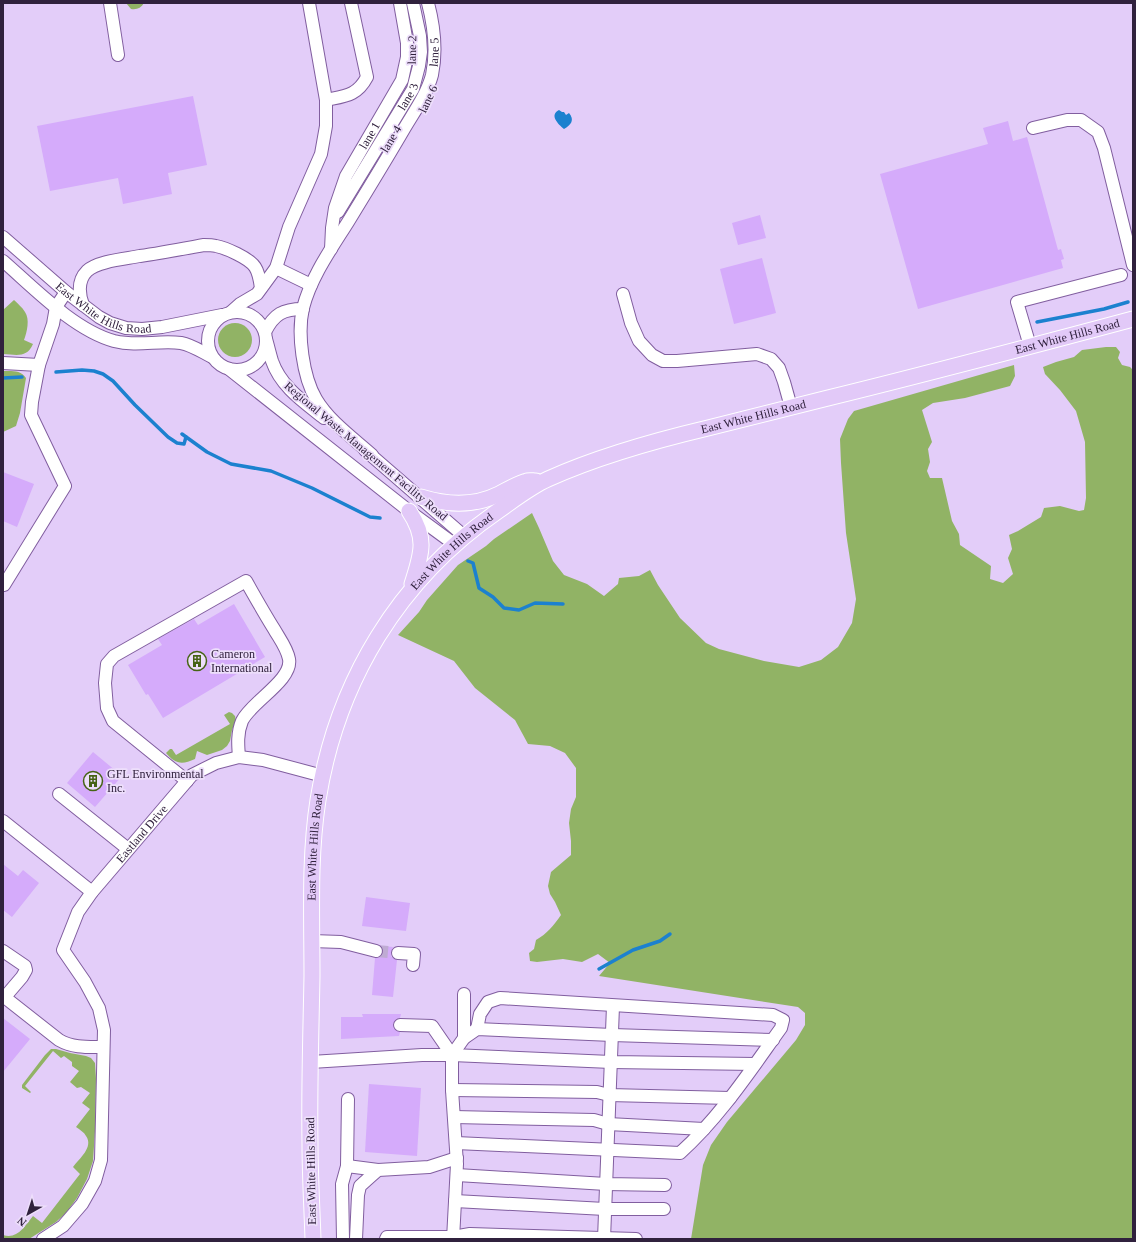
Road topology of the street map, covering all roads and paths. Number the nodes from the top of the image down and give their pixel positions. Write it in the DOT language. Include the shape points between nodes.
graph roads {
  1 [pos="110,3"];
  2 [pos="309,3"];
  3 [pos="352,3"];
  4 [pos="416,5"];
  5 [pos="118,55"];
  6 [pos="326,100"];
  7 [pos="1033,128"];
  8 [pos="364,177"];
  9 [pos="333,219"];
  10 [pos="332,236"];
  11 [pos="3,238"];
  12 [pos="331,250"];
  13 [pos="3,261"];
  14 [pos="1133,265"];
  15 [pos="276,268"];
  16 [pos="1121,275"];
  17 [pos="311,285"];
  18 [pos="261,288"];
  19 [pos="66,292"];
  20 [pos="623,294"];
  21 [pos="83,305"];
  22 [pos="56,307"];
  23 [pos="303,309"];
  24 [pos="226,313"];
  25 [pos="1133,319"];
  26 [pos="266,336"];
  27 [pos="1030,346"];
  28 [pos="212,357"];
  29 [pos="3,363"];
  30 [pos="39,365"];
  31 [pos="229,369"];
  32 [pos="791,407"];
  33 [pos="372,455"];
  34 [pos="543,481"];
  35 [pos="421,497"];
  36 [pos="409,511"];
  37 [pos="459,540"];
  38 [pos="4,585"];
  39 [pos="410,590"];
  40 [pos="238,757"];
  41 [pos="323,776"];
  42 [pos="187,782"];
  43 [pos="59,794"];
  44 [pos="3,821"];
  45 [pos="128,849"];
  46 [pos="92,892"];
  47 [pos="312,941"];
  48 [pos="3,951"];
  49 [pos="376,951"];
  50 [pos="398,953"];
  51 [pos="413,965"];
  52 [pos="464,994"];
  53 [pos="4,997"];
  54 [pos="613,1006"];
  55 [pos="400,1024"];
  56 [pos="477,1029"];
  57 [pos="612,1035"];
  58 [pos="464,1038"];
  59 [pos="773,1040"];
  60 [pos="103,1047"];
  61 [pos="452,1055"];
  62 [pos="311,1062"];
  63 [pos="611,1062"];
  64 [pos="755,1064"];
  65 [pos="452,1090"];
  66 [pos="609,1095"];
  67 [pos="730,1098"];
  68 [pos="348,1099"];
  69 [pos="454,1117"];
  70 [pos="608,1124"];
  71 [pos="704,1129"];
  72 [pos="456,1142"];
  73 [pos="607,1149"];
  74 [pos="457,1158"];
  75 [pos="346,1166"];
  76 [pos="378,1170"];
  77 [pos="457,1175"];
  78 [pos="606,1184"];
  79 [pos="665,1185"];
  80 [pos="455,1201"];
  81 [pos="605,1209"];
  82 [pos="664,1209"];
  83 [pos="453,1238"];
  84 [pos="604,1238"];
  85 [pos="43,1239"];
  86 [pos="313,1239"];
  87 [pos="343,1239"];
  88 [pos="356,1239"];
  89 [pos="386,1239"];
  90 [pos="636,1239"];
  1 -- 5 [label="street"];
  2 -- 6 [label="street"];
  3 -- 6 [label="street" via="367,77 362,86 354,92"];
  4 -- 8 [label="street, lane 1" via="402,80"];
  4 -- 8 [label="street, lane 4" via="427,40 420,90"];
  6 -- 15 [label="street" via="326,126 321,154 289,227"];
  7 -- 14 [label="street" via="1067,120 1081,120 1098,132"];
  8 -- 9 [label="street"];
  8 -- 9 [label="street" via="340,189"];
  8 -- 10 [label="street"];
  8 -- 12 [label="street"];
  9 -- 10 [label="street"];
  10 -- 12 [label="street"];
  11 -- 19 [label="street, East White Hills Road"];
  12 -- 17 [label="street"];
  13 -- 22 [label="street, East White Hills Road"];
  15 -- 17 [label="street"];
  15 -- 18 [label="street"];
  16 -- 27 [label="street" via="1017,302"];
  17 -- 23 [label="street"];
  18 -- 21 [label="street" via="258,272 250,262 224,248 204,245 96,266 81,280 79,288"];
  18 -- 24 [label="street" via="257,294"];
  19 -- 21 [label="street, East White Hills Road"];
  19 -- 22 [label="street"];
  20 -- 32 [label="street" via="630,323 639,342 652,355 663,361 757,354 771,359 779,368"];
  21 -- 24 [label="street, East White Hills Road" via="110,323 142,329"];
  22 -- 28 [label="street, East White Hills Road" via="86,328 108,339 132,344 182,344"];
  22 -- 30 [label="street"];
  23 -- 26 [label="street" via="281,312 269,324"];
  23 -- 33 [label="street" via="302,348 311,388 322,409"];
  24 -- 26 [label="street, Regional Waste Management Facility Road" via="240,311 255,318"];
  24 -- 28 [label="street" via="215,320 210,328 207,338"];
  25 -- 27 [label="main road, East White Hills Road"];
  26 -- 31 [label="street" via="265,350 254,365 245,369"];
  26 -- 33 [label="street, Regional Waste Management Facility Road" via="276,371 290,390"];
  27 -- 32 [label="main road, East White Hills Road"];
  28 -- 31 [label="street, Regional Waste Management Facility Road"];
  29 -- 30 [label="street"];
  30 -- 38 [label="street" via="31,415 65,486"];
  31 -- 36 [label="street, Regional Waste Management Facility Road"];
  32 -- 34 [label="main road, East White Hills Road" via="626,450"];
  33 -- 35 [label="street, Regional Waste Management Facility Road"];
  34 -- 35 [label="main road" via="527,480 498,495 476,502 452,504"];
  34 -- 37 [label="main road, East White Hills Road"];
  35 -- 37 [label="street, Regional Waste Management Facility Road"];
  36 -- 37 [label="street, Regional Waste Management Facility Road"];
  36 -- 39 [label="main road" via="416,521 421,550"];
  37 -- 39 [label="main road, East White Hills Road"];
  39 -- 41 [label="main road, East White Hills Road" via="381,632 351,687 333,734"];
  40 -- 41 [label="street, Eastland Drive" via="264,760"];
  40 -- 42 [label="street, Eastland Drive" via="216,763 192,775"];
  40 -- 42 [label="street" via="238,738 243,720 278,683 290,660 246,581 114,656 107,664 107,708 113,722"];
  41 -- 47 [label="main road, East White Hills Road" via="313,848"];
  42 -- 45 [label="street, Eastland Drive"];
  43 -- 45 [label="street"];
  44 -- 46 [label="street"];
  45 -- 46 [label="street, Eastland Drive"];
  46 -- 60 [label="street, Eastland Drive" via="78,912 63,950 99,1008 104,1030"];
  47 -- 49 [label="street" via="341,942"];
  47 -- 62 [label="main road, East White Hills Road"];
  48 -- 53 [label="street" via="25,966 26,970"];
  50 -- 51 [label="street" via="414,954"];
  52 -- 58 [label="street"];
  53 -- 60 [label="street" via="66,1044 75,1047"];
  54 -- 56 [label="street" via="500,998 488,1002 480,1014"];
  54 -- 57 [label="street"];
  54 -- 59 [label="street" via="773,1015 784,1020"];
  55 -- 61 [label="street" via="432,1026"];
  56 -- 57 [label="street"];
  56 -- 58 [label="street"];
  57 -- 59 [label="street"];
  57 -- 63 [label="street"];
  58 -- 61 [label="street"];
  59 -- 64 [label="street"];
  60 -- 85 [label="street" via="101,1160 95,1181 82,1204 63,1226"];
  61 -- 62 [label="street"];
  61 -- 63 [label="street"];
  61 -- 65 [label="street"];
  62 -- 86 [label="main road, East White Hills Road"];
  63 -- 64 [label="street"];
  63 -- 66 [label="street"];
  64 -- 67 [label="street"];
  65 -- 66 [label="street" via="597,1092"];
  65 -- 69 [label="street"];
  66 -- 67 [label="street"];
  66 -- 70 [label="street"];
  67 -- 71 [label="street"];
  68 -- 75 [label="street"];
  69 -- 70 [label="street" via="594,1120"];
  69 -- 72 [label="street"];
  70 -- 71 [label="street"];
  70 -- 73 [label="street"];
  71 -- 73 [label="street" via="680,1153"];
  72 -- 73 [label="street"];
  72 -- 74 [label="street"];
  73 -- 78 [label="street"];
  74 -- 76 [label="street" via="429,1168"];
  74 -- 77 [label="street"];
  75 -- 76 [label="street"];
  75 -- 87 [label="street" via="342,1184"];
  76 -- 88 [label="street" via="360,1186"];
  77 -- 78 [label="street"];
  77 -- 80 [label="street"];
  78 -- 79 [label="street"];
  78 -- 81 [label="street"];
  80 -- 81 [label="street"];
  80 -- 83 [label="street"];
  81 -- 82 [label="street"];
  81 -- 84 [label="street"];
  83 -- 84 [label="street" via="470,1234"];
  83 -- 89 [label="street"];
  84 -- 90 [label="street"];
}
